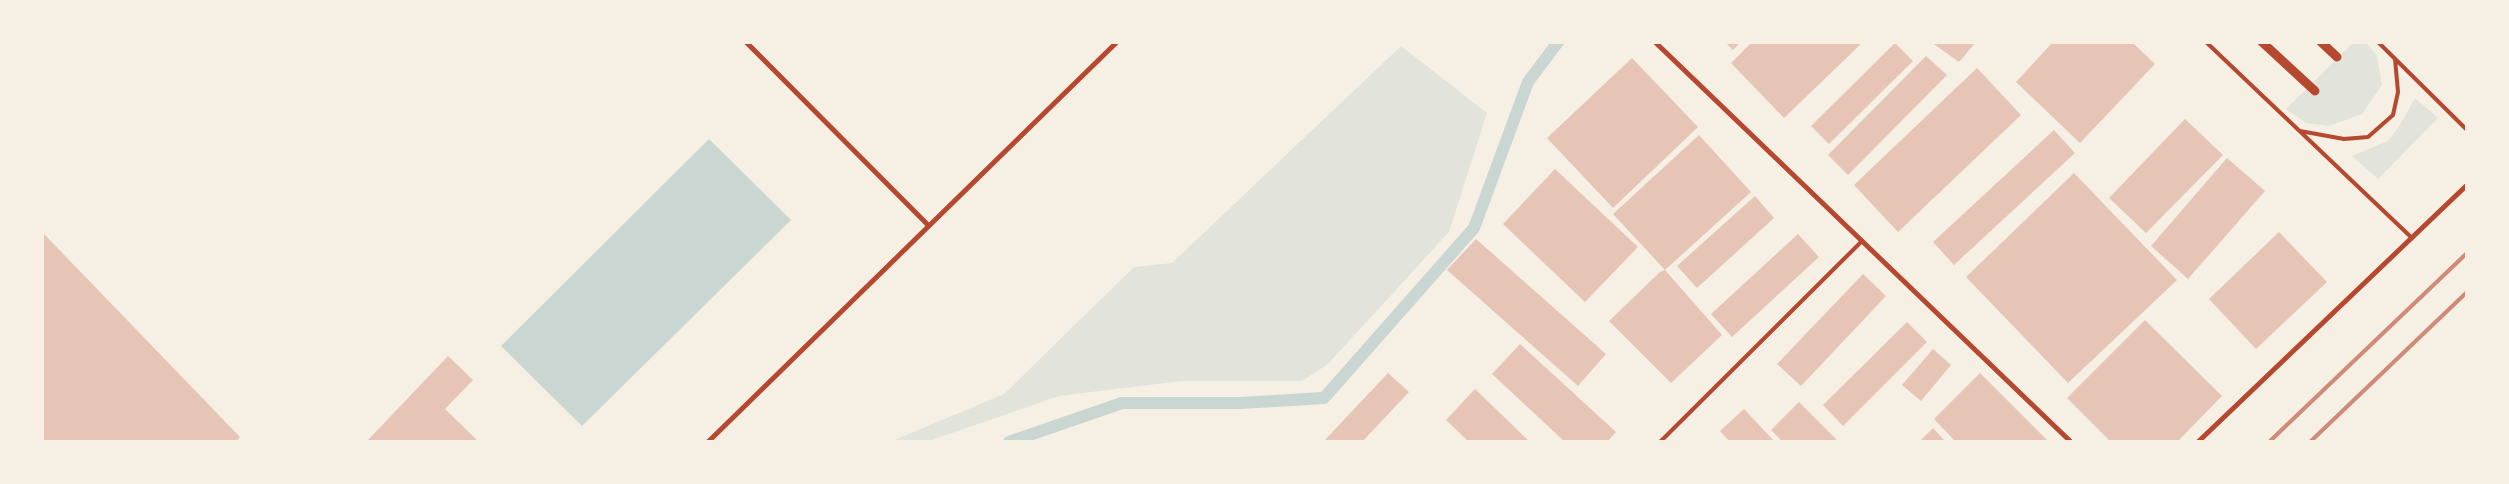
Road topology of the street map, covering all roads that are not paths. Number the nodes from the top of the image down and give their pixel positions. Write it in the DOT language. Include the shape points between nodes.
graph roads {
  1 [pos="746,42"];
  2 [pos="1117,42"];
  3 [pos="1655,42"];
  4 [pos="2206,42"];
  5 [pos="2262,42"];
  6 [pos="2321,42"];
  7 [pos="2378,42"];
  8 [pos="2337,57"];
  9 [pos="2395,59"];
  10 [pos="2315,91"];
  11 [pos="2466,129"];
  12 [pos="2300,131"];
  13 [pos="2466,186"];
  14 [pos="929,226"];
  15 [pos="2412,238"];
  16 [pos="1862,241"];
  17 [pos="708,442"];
  18 [pos="1660,442"];
  19 [pos="2071,442"];
  20 [pos="2198,442"];
  1 -- 14 [label="street"];
  2 -- 14 [label="street"];
  3 -- 16 [label="street"];
  4 -- 12 [label="lane"];
  5 -- 10 [label="street"];
  6 -- 8 [label="street"];
  7 -- 9 [label="lane"];
  9 -- 11 [label="lane"];
  9 -- 12 [label="lane" via="2398,92 2393,115 2368,137 2344,139"];
  12 -- 15 [label="lane"];
  13 -- 15 [label="street"];
  14 -- 17 [label="street"];
  15 -- 20 [label="street"];
  16 -- 18 [label="lane"];
  16 -- 19 [label="street"];
}
